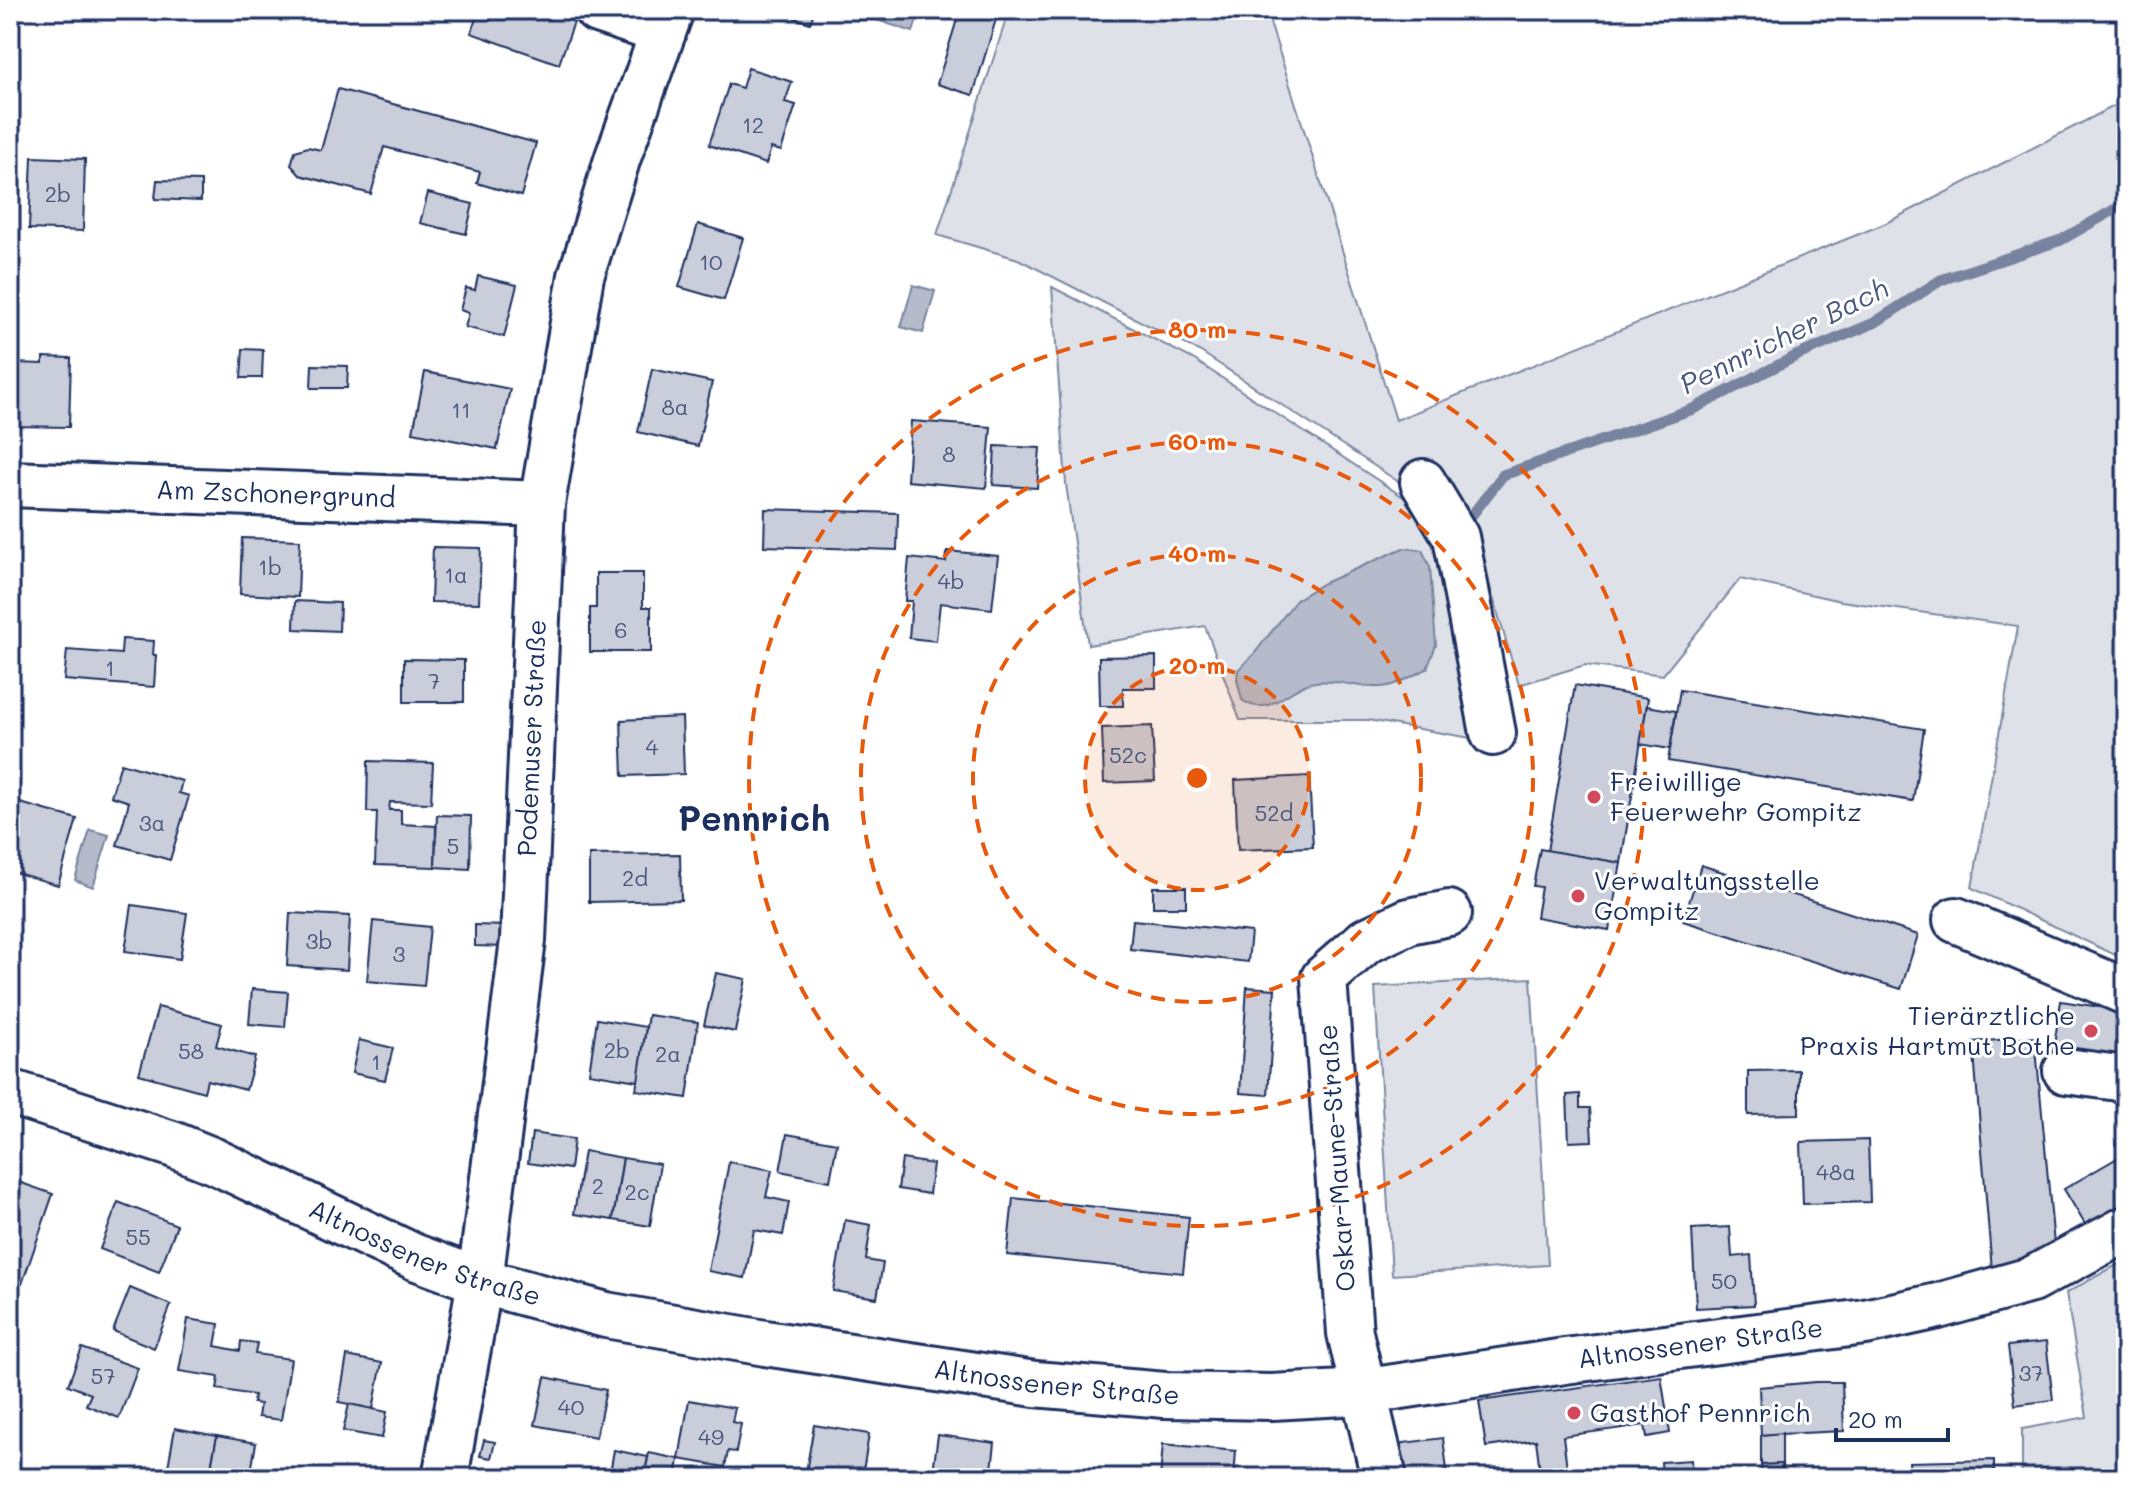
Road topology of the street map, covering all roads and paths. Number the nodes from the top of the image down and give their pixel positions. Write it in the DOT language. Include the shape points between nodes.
graph roads {
  1 [pos="597,10"];
  2 [pos="667,21"];
  3 [pos="10,484"];
  4 [pos="542,504"];
  5 [pos="1441,511"];
  6 [pos="1493,733"];
  7 [pos="1449,913"];
  8 [pos="1956,920"];
  9 [pos="2126,992"];
  10 [pos="2066,1071"];
  11 [pos="2126,1079"];
  12 [pos="10,1092"];
  13 [pos="2126,1229"];
  14 [pos="480,1281"];
  15 [pos="1362,1392"];
  16 [pos="445,1478"];
  17 [pos="1384,1478"];
  1 -- 2 [label="street"];
  2 -- 4 [label="street, Podemuser Straße" via="581,276"];
  3 -- 4 [label="street, Am Zschonergrund"];
  4 -- 14 [label="street, Podemuser Straße" via="523,940"];
  5 -- 6 [label="street"];
  7 -- 15 [label="street, Oskar-Maune-Straße" via="1409,921 1366,941 1324,978 1350,1333"];
  8 -- 9 [label="street"];
  10 -- 11 [label="street"];
  12 -- 14 [label="street, Altnossener Straße" via="172,1144 415,1257"];
  13 -- 15 [label="street, Altnossener Straße" via="2031,1280 1923,1310"];
  14 -- 15 [label="street, Altnossener Straße" via="606,1315 1035,1384 1165,1395"];
  14 -- 16 [label="street, Podemuser Straße"];
  15 -- 17 [label="street, Oskar-Maune-Straße"];
}
